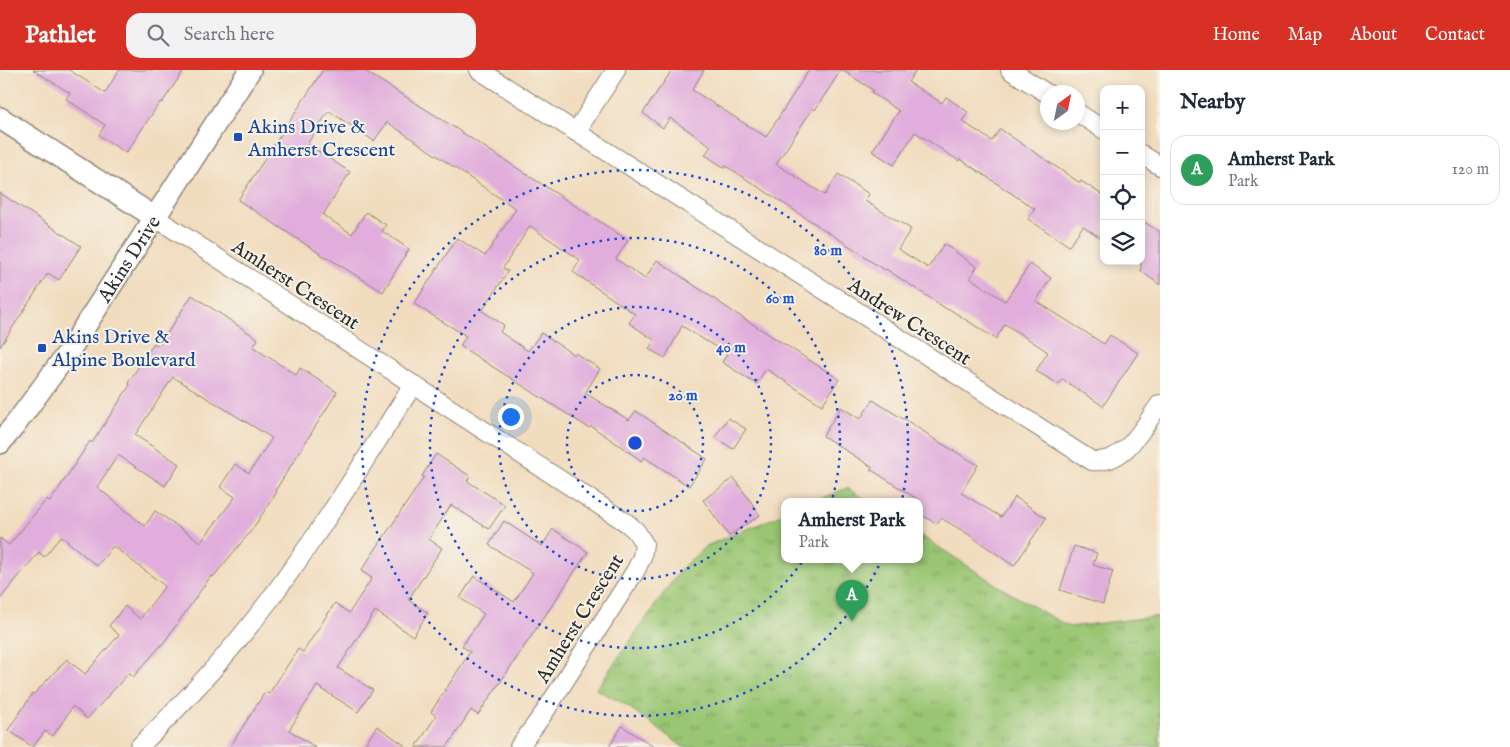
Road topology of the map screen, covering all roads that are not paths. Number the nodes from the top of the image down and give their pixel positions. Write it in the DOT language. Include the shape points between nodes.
graph roads {
  1 [pos="250,70"];
  2 [pos="479,70"];
  3 [pos="616,70"];
  4 [pos="1010,70"];
  5 [pos="1040,89"];
  6 [pos="0,118"];
  7 [pos="1085,118"];
  8 [pos="1100,128"];
  9 [pos="576,132"];
  10 [pos="1145,157"];
  11 [pos="1160,166"];
  12 [pos="156,218"];
  13 [pos="413,385"];
  14 [pos="1160,404"];
  15 [pos="0,443"];
  16 [pos="139,747"];
  17 [pos="519,747"];
  1 -- 12 [label="street, Akins Drive"];
  2 -- 9 [label="street, Andrew Crescent"];
  3 -- 9 [label="street"];
  4 -- 5 [label="street"];
  6 -- 12 [label="street"];
  7 -- 8 [label="street"];
  9 -- 14 [label="street, Andrew Crescent" via="1092,461 1108,460 1123,452"];
  10 -- 11 [label="street"];
  12 -- 13 [label="street, Amherst Crescent"];
  12 -- 15 [label="street, Akins Drive" via="67,354"];
  13 -- 16 [label="street" via="267,604 200,684"];
  13 -- 17 [label="street, Amherst Crescent" via="627,523 644,544 636,570"];
}
